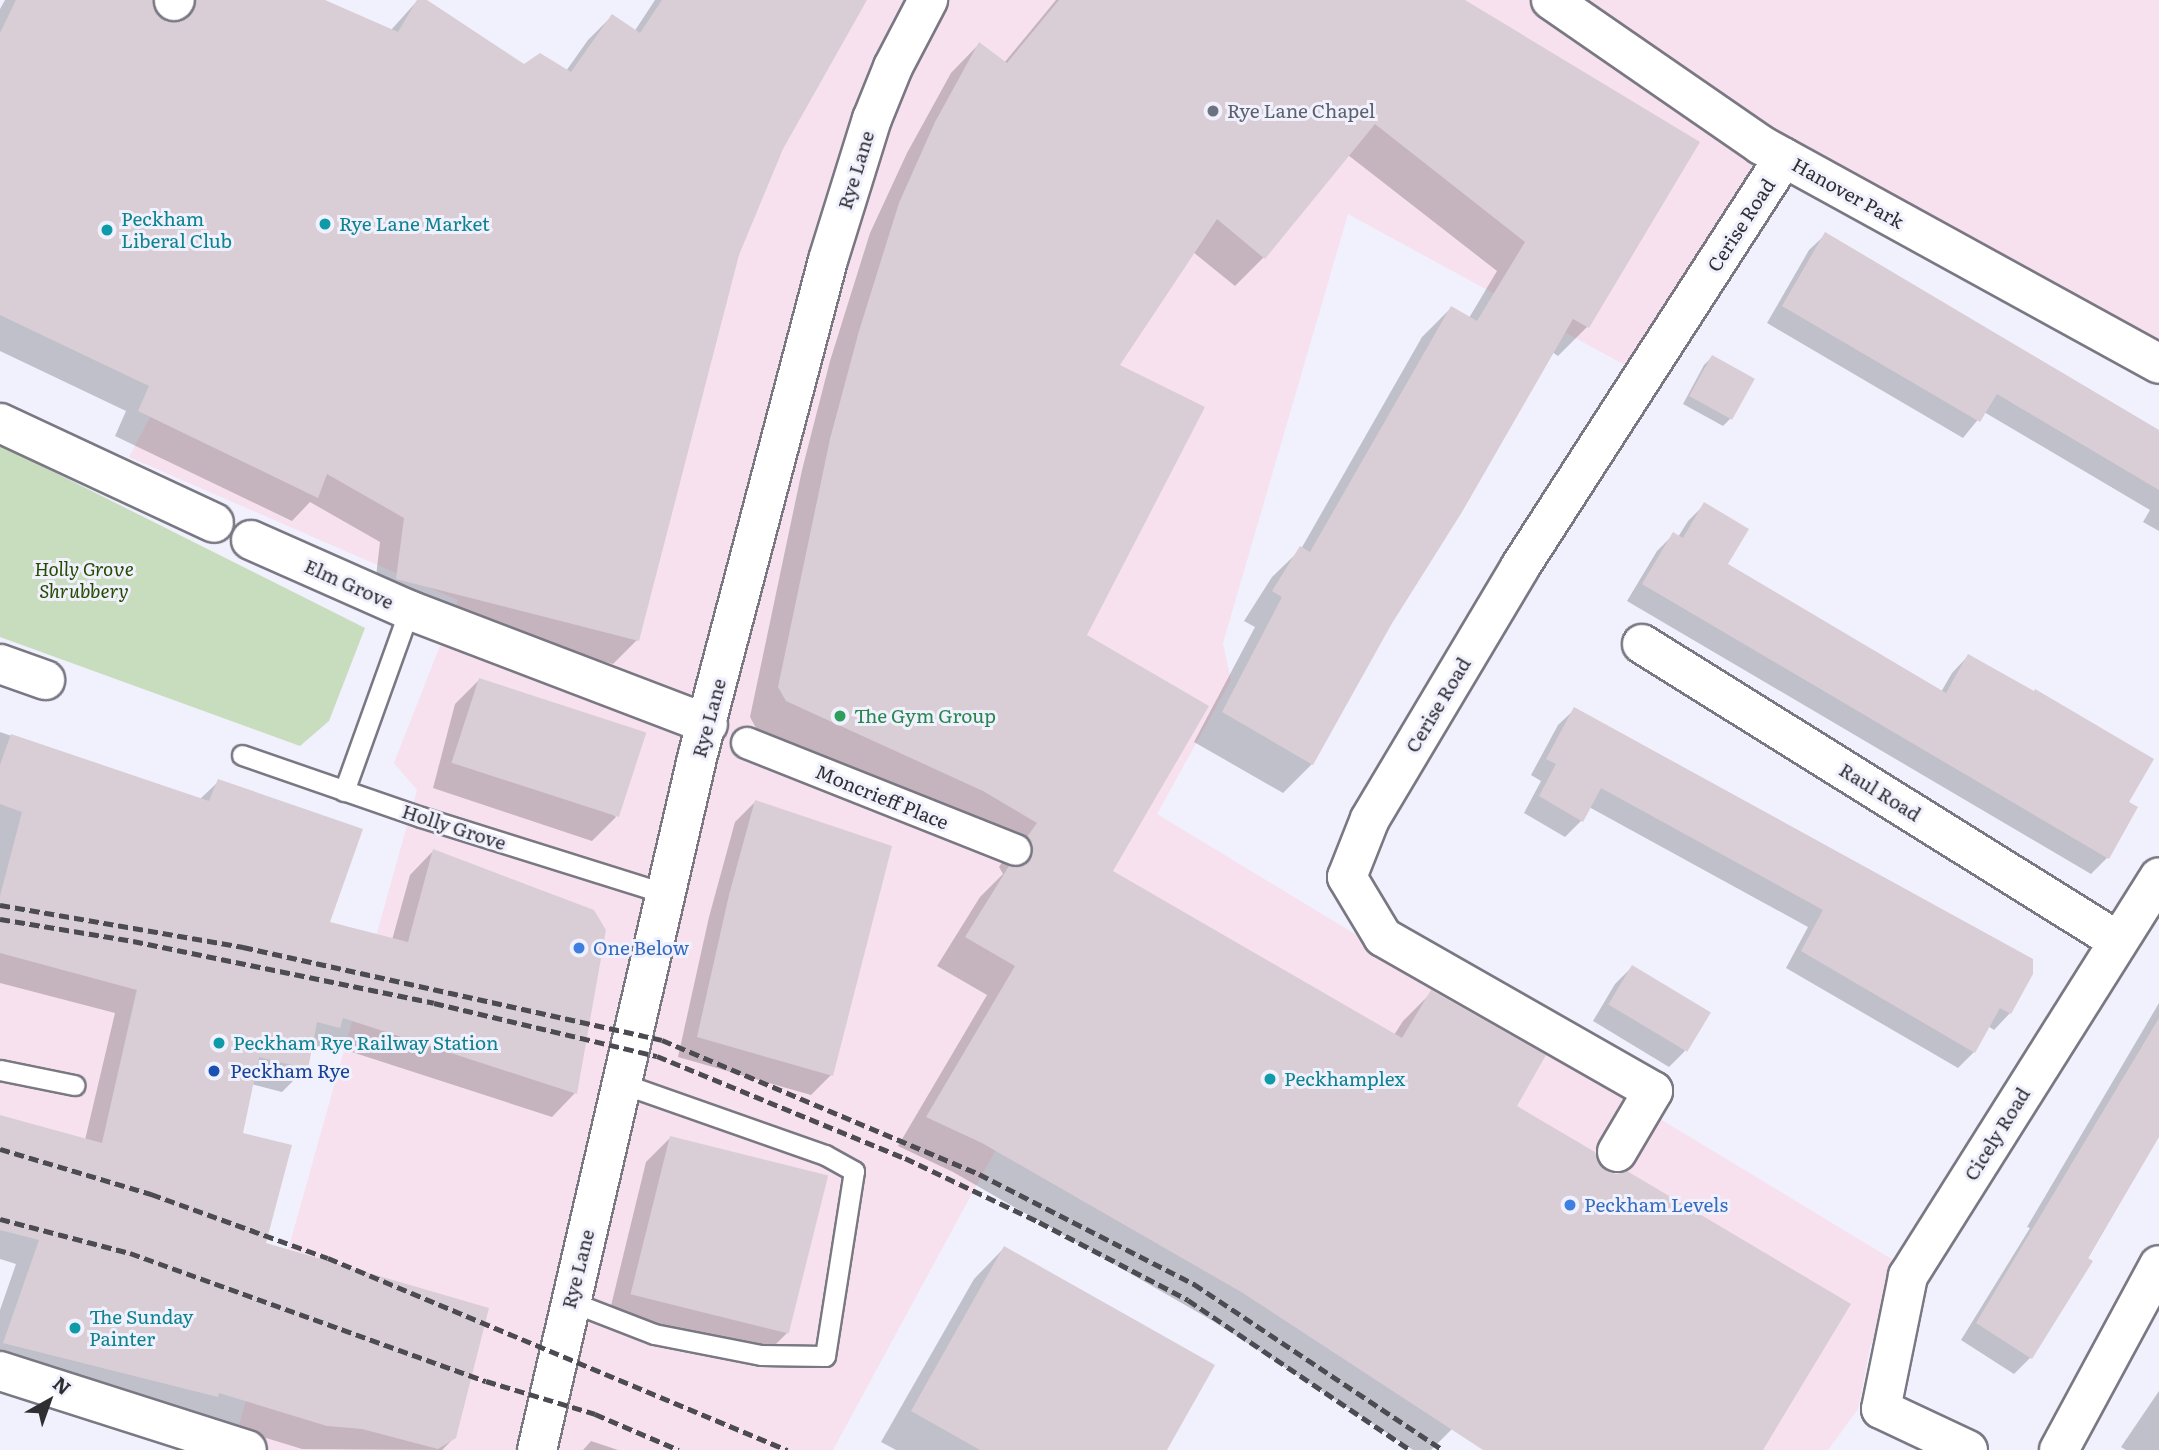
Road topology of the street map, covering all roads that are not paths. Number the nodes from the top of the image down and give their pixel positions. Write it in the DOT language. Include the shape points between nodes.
graph roads {
  1 [pos="928,0"];
  2 [pos="1551,0"];
  3 [pos="1784,158"];
  4 [pos="2159,364"];
  5 [pos="0,423"];
  6 [pos="409,610"];
  7 [pos="1642,644"];
  8 [pos="0,664"];
  9 [pos="45,680"];
  10 [pos="708,724"];
  11 [pos="747,743"];
  12 [pos="242,755"];
  13 [pos="344,791"];
  14 [pos="1016,850"];
  15 [pos="2159,878"];
  16 [pos="667,894"];
  17 [pos="2118,941"];
  18 [pos="0,1070"];
  19 [pos="620,1083"];
  20 [pos="74,1085"];
  21 [pos="1616,1152"];
  22 [pos="2159,1265"];
  23 [pos="569,1301"];
  24 [pos="0,1371"];
  25 [pos="247,1450"];
  26 [pos="537,1450"];
  27 [pos="1968,1450"];
  28 [pos="2059,1450"];
  1 -- 10 [label="street, Rye Lane" via="872,119 828,260"];
  2 -- 3 [label="street, Hanover Park"];
  3 -- 4 [label="street, Hanover Park"];
  3 -- 21 [label="street, Cerise Road" via="1520,567 1370,819 1347,877 1383,937 1653,1091"];
  5 -- 6 [label="street, Elm Grove"];
  6 -- 10 [label="street, Elm Grove"];
  6 -- 13 [label="lane"];
  7 -- 17 [label="street, Raul Road"];
  8 -- 9 [label="street"];
  10 -- 16 [label="street, Rye Lane"];
  11 -- 14 [label="street, Moncrieff Place"];
  12 -- 13 [label="lane, Holly Grove"];
  13 -- 16 [label="lane, Holly Grove"];
  15 -- 17 [label="street, Cicely Road"];
  16 -- 19 [label="street, Rye Lane"];
  17 -- 27 [label="street, Cicely Road" via="1908,1276 1881,1409"];
  18 -- 20 [label="lane"];
  19 -- 23 [label="street, Rye Lane"];
  19 -- 23 [label="lane" via="825,1155 854,1171 825,1356 761,1355 654,1334"];
  22 -- 28 [label="street"];
  23 -- 26 [label="street, Rye Lane"];
  24 -- 25 [label="street"];
}
